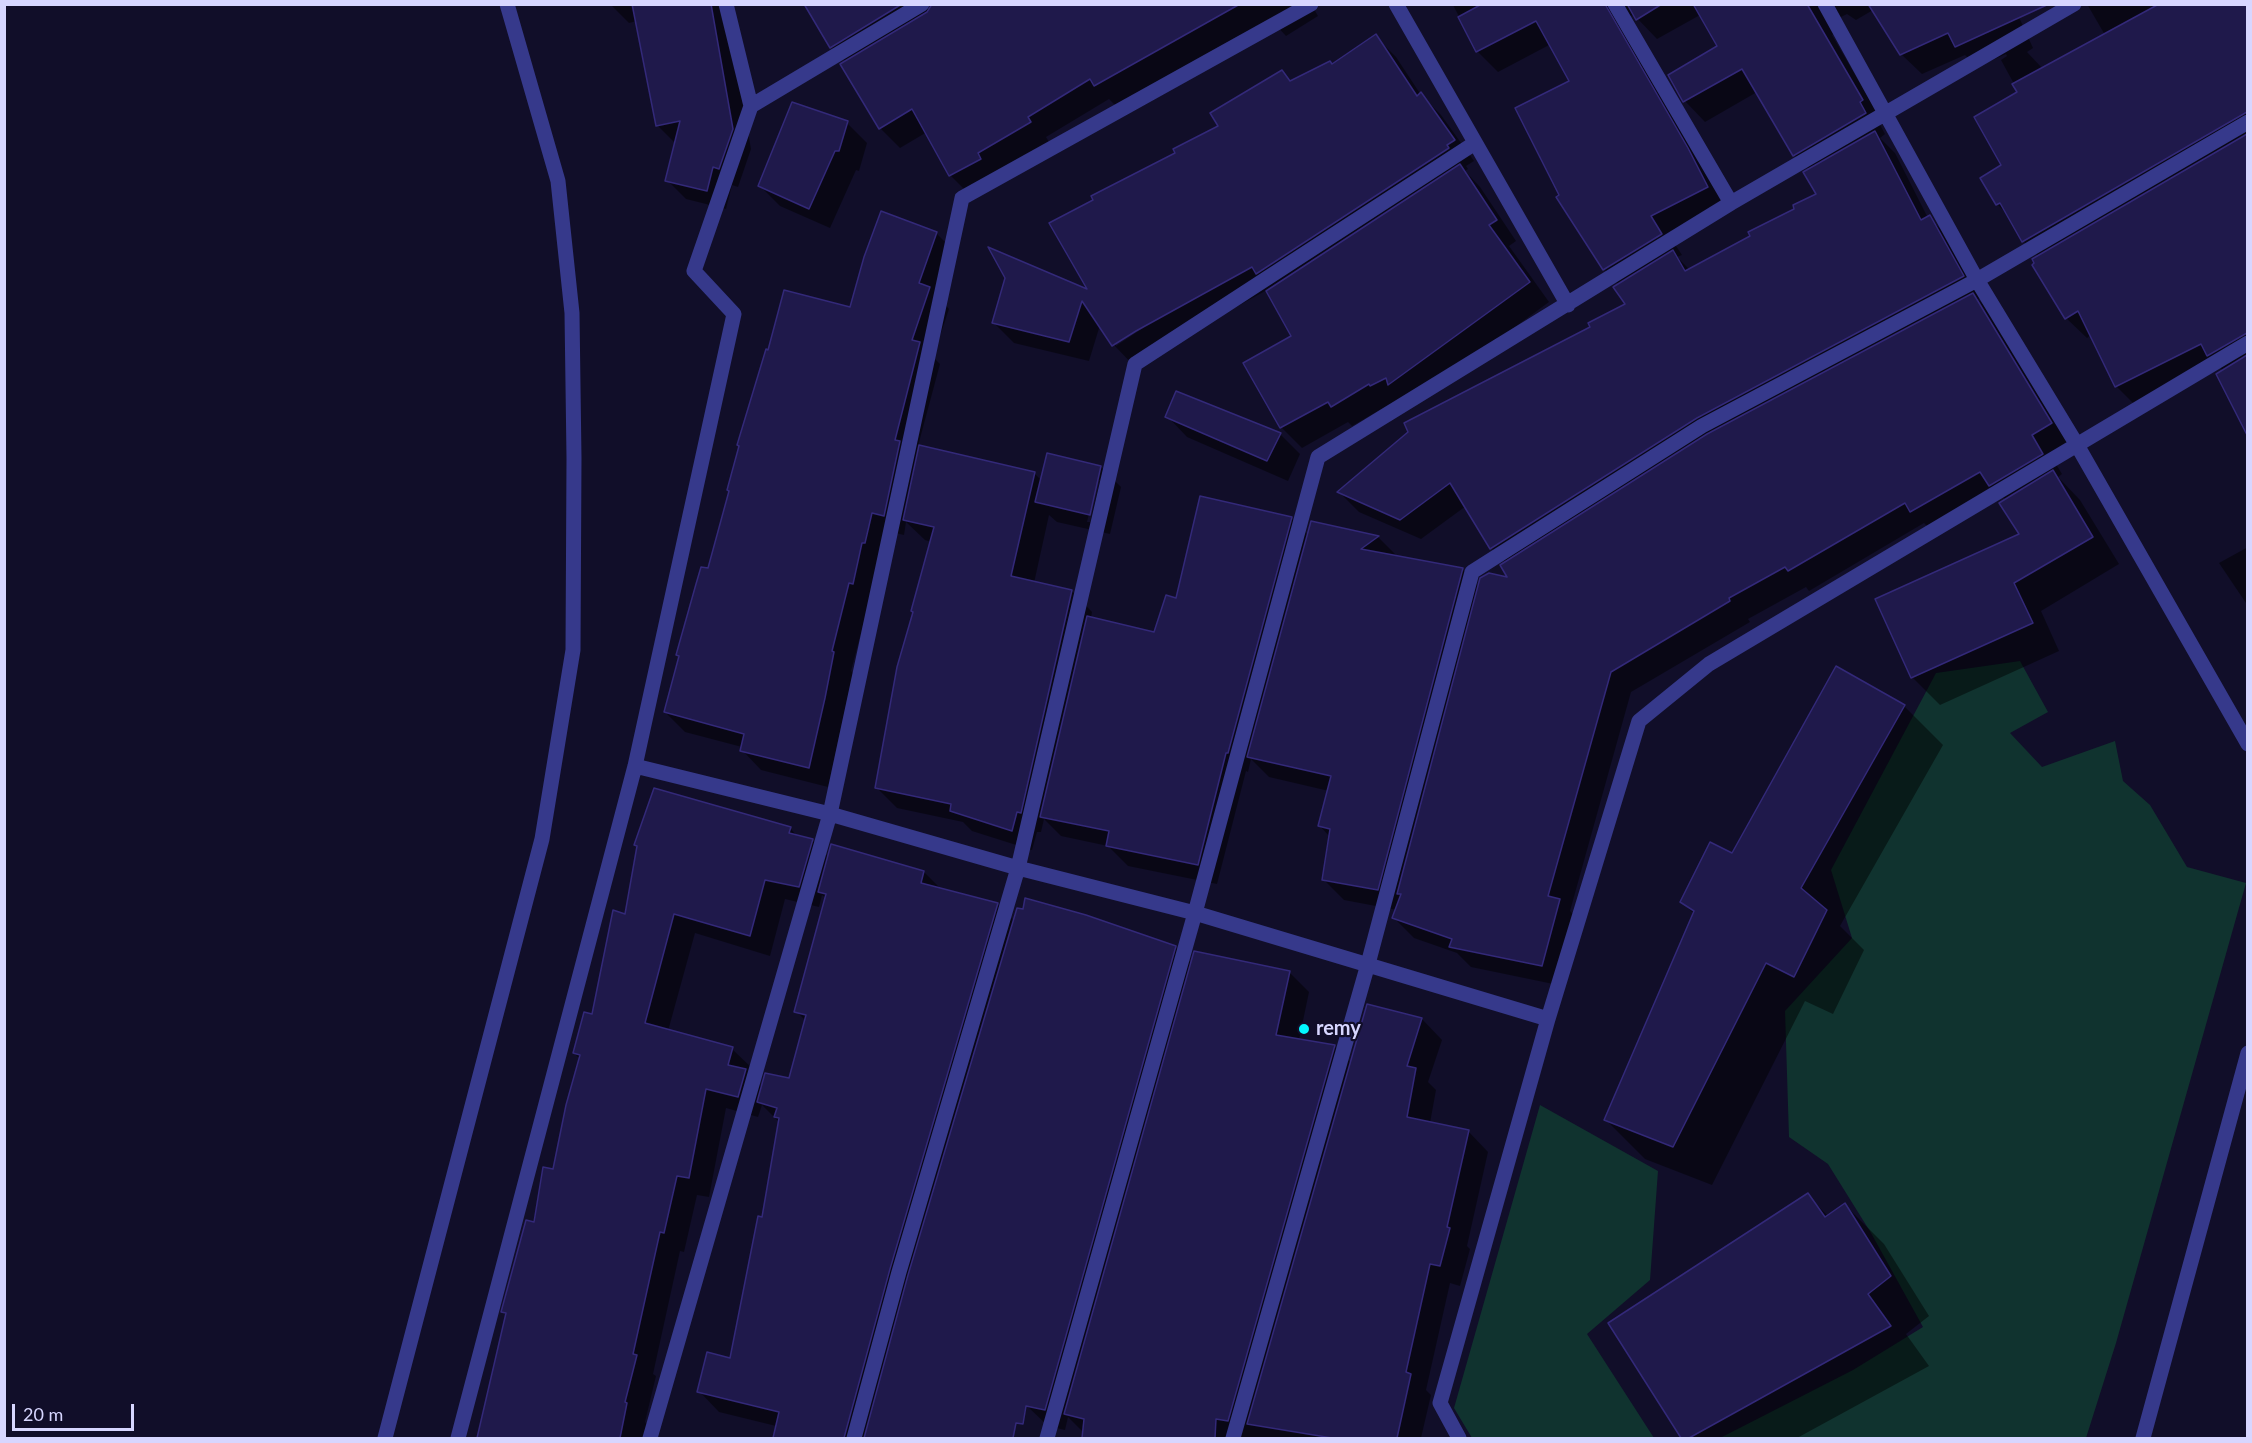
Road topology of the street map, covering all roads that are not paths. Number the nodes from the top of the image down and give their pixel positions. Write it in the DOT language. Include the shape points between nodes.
graph roads {
  1 [pos="507,4"];
  2 [pos="726,4"];
  3 [pos="922,4"];
  4 [pos="1311,4"];
  5 [pos="1396,4"];
  6 [pos="1615,4"];
  7 [pos="1824,4"];
  8 [pos="2073,5"];
  9 [pos="751,106"];
  10 [pos="1885,116"];
  11 [pos="2247,122"];
  12 [pos="1475,143"];
  13 [pos="1731,203"];
  14 [pos="1977,280"];
  15 [pos="1568,305"];
  16 [pos="2247,343"];
  17 [pos="2077,445"];
  18 [pos="2247,744"];
  19 [pos="635,766"];
  20 [pos="830,814"];
  21 [pos="1018,868"];
  22 [pos="1195,913"];
  23 [pos="1368,964"];
  24 [pos="1548,1019"];
  25 [pos="2247,1053"];
  26 [pos="385,1438"];
  27 [pos="458,1438"];
  28 [pos="650,1438"];
  29 [pos="854,1438"];
  30 [pos="1047,1438"];
  31 [pos="1233,1438"];
  32 [pos="1460,1438"];
  33 [pos="2143,1438"];
  1 -- 26 [label="street" via="558,181 562,214 572,325 573,650 542,839"];
  2 -- 9 [label="street"];
  3 -- 9 [label="street"];
  4 -- 20 [label="street" via="962,198"];
  5 -- 12 [label="street"];
  6 -- 13 [label="street"];
  7 -- 10 [label="street"];
  8 -- 10 [label="street"];
  9 -- 19 [label="street" via="694,271 734,315"];
  10 -- 13 [label="street"];
  10 -- 14 [label="street"];
  11 -- 14 [label="street"];
  12 -- 15 [label="street"];
  12 -- 21 [label="street" via="1135,364"];
  13 -- 15 [label="street"];
  14 -- 17 [label="street"];
  14 -- 23 [label="street" via="1702,426 1472,572"];
  15 -- 22 [label="street" via="1318,457"];
  16 -- 17 [label="street"];
  17 -- 18 [label="street"];
  17 -- 24 [label="street" via="1709,664 1639,721"];
  19 -- 20 [label="street"];
  19 -- 27 [label="street"];
  20 -- 21 [label="street"];
  20 -- 28 [label="street"];
  21 -- 22 [label="street"];
  21 -- 29 [label="street"];
  22 -- 23 [label="street"];
  22 -- 30 [label="street"];
  23 -- 24 [label="street"];
  23 -- 31 [label="street"];
  24 -- 32 [label="street" via="1440,1403"];
  25 -- 33 [label="street"];
}
